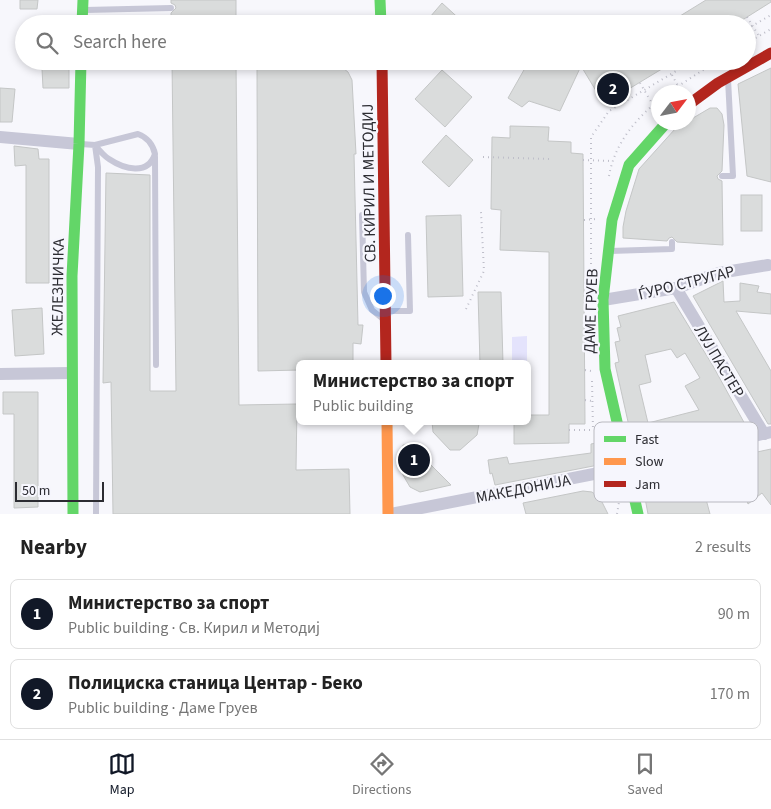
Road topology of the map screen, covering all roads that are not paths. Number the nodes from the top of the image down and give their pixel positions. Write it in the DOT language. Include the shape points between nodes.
graph roads {
  1 [pos="380,0"];
  2 [pos="83,5"];
  3 [pos="171,8"];
  4 [pos="381,15"];
  5 [pos="771,53"];
  6 [pos="756,62"];
  7 [pos="81,70"];
  8 [pos="382,70"];
  9 [pos="742,70"];
  10 [pos="728,78"];
  11 [pos="696,100"];
  12 [pos="660,130"];
  13 [pos="0,136"];
  14 [pos="79,144"];
  15 [pos="95,145"];
  16 [pos="155,156"];
  17 [pos="722,176"];
  18 [pos="362,215"];
  19 [pos="408,235"];
  20 [pos="672,242"];
  21 [pos="609,251"];
  22 [pos="768,264"];
  23 [pos="676,288"];
  24 [pos="603,300"];
  25 [pos="386,316"];
  26 [pos="386,360"];
  27 [pos="156,365"];
  28 [pos="72,373"];
  29 [pos="0,374"];
  30 [pos="616,422"];
  31 [pos="387,425"];
  32 [pos="767,433"];
  33 [pos="594,474"];
  34 [pos="74,514"];
  35 [pos="96,514"];
  36 [pos="390,514"];
  1 -- 4 [label="street"];
  2 -- 3 [label="lane"];
  5 -- 6 [label="street"];
  7 -- 14 [label="street, ЖЕЛЕЗНИЧКА"];
  8 -- 25 [label="street, СВ. КИРИЛ И МЕТОДИЈ"];
  9 -- 10 [label="street"];
  10 -- 11 [label="street"];
  10 -- 17 [label="lane" via="733,176"];
  12 -- 21 [label="street, ДАМЕ ГРУЕВ" via="629,165 612,220"];
  13 -- 14 [label="street"];
  14 -- 15 [label="lane"];
  14 -- 28 [label="street, ЖЕЛЕЗНИЧКА" via="72,276"];
  15 -- 16 [label="lane" via="108,158 129,168 146,167"];
  15 -- 16 [label="lane" via="138,134 153,147"];
  15 -- 35 [label="lane" via="98,167"];
  16 -- 27 [label="lane"];
  18 -- 25 [label="lane" via="364,292 372,310"];
  19 -- 25 [label="lane" via="410,310"];
  20 -- 21 [label="lane" via="672,249"];
  21 -- 24 [label="street, ДАМЕ ГРУЕВ"];
  22 -- 23 [label="street, ЃУРО СТРУГАР" via="719,273"];
  23 -- 24 [label="street, ЃУРО СТРУГАР"];
  23 -- 32 [label="street, ЛУЈ ПАСТЕР"];
  24 -- 30 [label="street, ДАМЕ ГРУЕВ" via="604,369"];
  25 -- 26 [label="street, СВ. КИРИЛ И МЕТОДИЈ"];
  28 -- 29 [label="street"];
  28 -- 34 [label="street, ЖЕЛЕЗНИЧКА"];
  31 -- 36 [label="street"];
  33 -- 36 [label="street, МАКЕДОНИЈА"];
}
